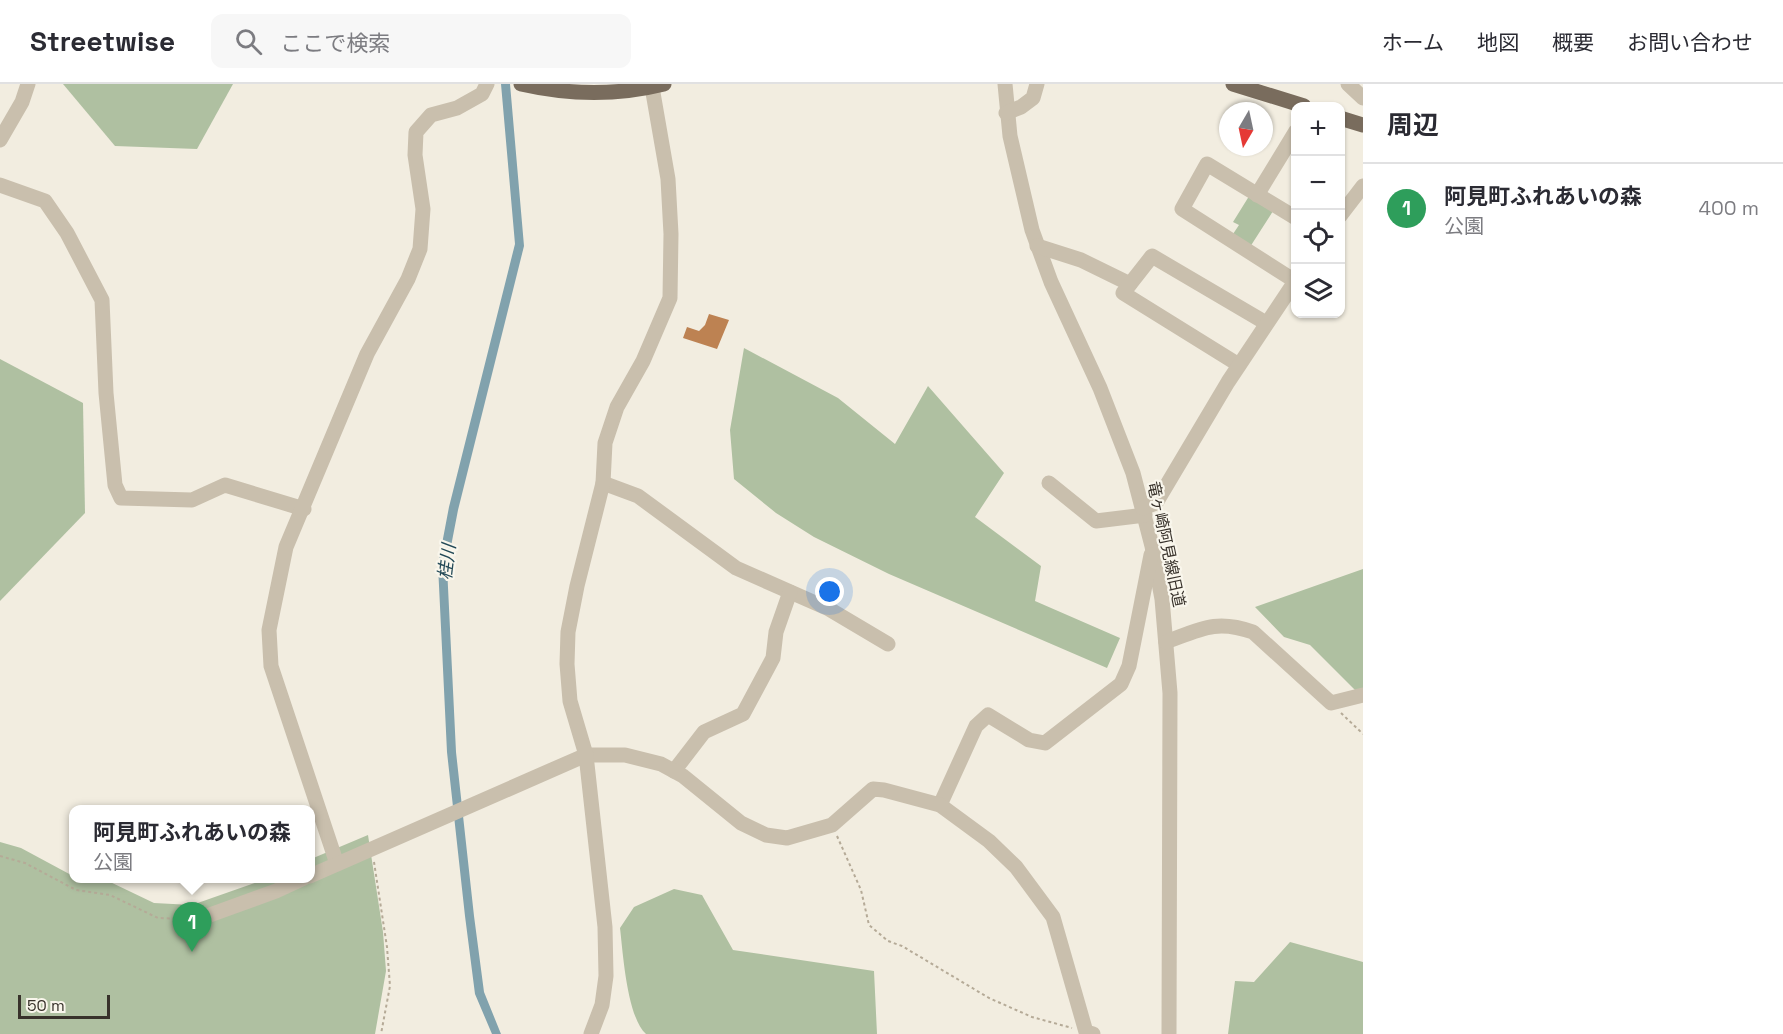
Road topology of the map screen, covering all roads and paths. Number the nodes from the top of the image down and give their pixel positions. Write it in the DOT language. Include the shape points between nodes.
graph roads {
  1 [pos="28,84"];
  2 [pos="487,84"];
  3 [pos="521,84"];
  4 [pos="1005,84"];
  5 [pos="1037,84"];
  6 [pos="1233,84"];
  7 [pos="1348,84"];
  8 [pos="658,86"];
  9 [pos="1363,98"];
  10 [pos="1291,102"];
  11 [pos="1006,113"];
  12 [pos="1345,119"];
  13 [pos="1363,125"];
  14 [pos="0,140"];
  15 [pos="1289,157"];
  16 [pos="0,185"];
  17 [pos="1363,186"];
  18 [pos="1257,195"];
  19 [pos="1347,196"];
  20 [pos="1291,215"];
  21 [pos="1037,246"];
  22 [pos="1291,278"];
  23 [pos="1130,284"];
  24 [pos="1291,287"];
  25 [pos="1266,323"];
  26 [pos="1239,365"];
  27 [pos="603,483"];
  28 [pos="1049,483"];
  29 [pos="304,509"];
  30 [pos="1144,511"];
  31 [pos="1152,546"];
  32 [pos="790,592"];
  33 [pos="1166,642"];
  34 [pos="888,644"];
  35 [pos="1363,695"];
  36 [pos="1331,703"];
  37 [pos="1363,734"];
  38 [pos="586,755"];
  39 [pos="674,771"];
  40 [pos="940,805"];
  41 [pos="832,825"];
  42 [pos="372,850"];
  43 [pos="0,856"];
  44 [pos="337,864"];
  45 [pos="315,874"];
  46 [pos="295,883"];
  47 [pos="196,920"];
  48 [pos="1090,1033"];
  49 [pos="381,1034"];
  50 [pos="591,1034"];
  51 [pos="1169,1034"];
  1 -- 14 [label="street"];
  2 -- 29 [label="street" via="482,94 431,116 416,132 415,155 423,209 420,249 367,354"];
  3 -- 8 [label="main road" via="598,94"];
  4 -- 11 [label="street, 竜ヶ崎阿見線旧道"];
  5 -- 11 [label="street" via="1033,98"];
  6 -- 10 [label="main road"];
  7 -- 9 [label="street"];
  8 -- 27 [label="street" via="668,179 670,298 643,361 617,407 605,443"];
  11 -- 21 [label="street, 竜ヶ崎阿見線旧道"];
  12 -- 13 [label="main road"];
  15 -- 18 [label="street"];
  16 -- 29 [label="street" via="45,201 67,233 102,300 106,393 115,484 121,498 192,500 225,485"];
  17 -- 19 [label="street"];
  18 -- 20 [label="street"];
  18 -- 22 [label="street" via="1207,164 1182,209"];
  21 -- 23 [label="street" via="1081,260"];
  21 -- 30 [label="street, 竜ヶ崎阿見線旧道" via="1111,416"];
  23 -- 25 [label="street" via="1152,256"];
  23 -- 26 [label="street" via="1123,293"];
  24 -- 25 [label="street"];
  25 -- 26 [label="street"];
  26 -- 30 [label="street" via="1156,503"];
  27 -- 32 [label="street" via="638,496 736,568"];
  27 -- 38 [label="street" via="568,632 570,701"];
  28 -- 30 [label="street" via="1096,520"];
  29 -- 44 [label="street" via="286,548 269,630 271,666"];
  30 -- 31 [label="street, 竜ヶ崎阿見線旧道"];
  31 -- 33 [label="street, 竜ヶ崎阿見線旧道"];
  31 -- 40 [label="street" via="1129,666 1121,684 1045,743 1029,740 988,715 976,726"];
  32 -- 34 [label="street" via="829,609"];
  32 -- 39 [label="street" via="776,632 774,658 743,714 704,732"];
  33 -- 36 [label="street" via="1220,625 1246,630"];
  33 -- 51 [label="street, 竜ヶ崎阿見線旧道" via="1170,693"];
  35 -- 36 [label="street"];
  36 -- 37 [label="path"];
  38 -- 39 [label="street" via="625,755"];
  38 -- 42 [label="street"];
  38 -- 50 [label="street" via="605,927 606,976 602,1005"];
  39 -- 41 [label="street" via="741,823 766,835 787,838"];
  40 -- 41 [label="street" via="873,789"];
  40 -- 48 [label="street" via="989,841 1016,867 1053,917"];
  41 -- 48 [label="path" via="861,890 869,925 888,941 989,998 1032,1017"];
  42 -- 44 [label="street"];
  42 -- 49 [label="path" via="390,986"];
  43 -- 47 [label="path" via="25,863 76,890 110,895 158,918"];
  44 -- 45 [label="street"];
  46 -- 47 [label="street"];
}
